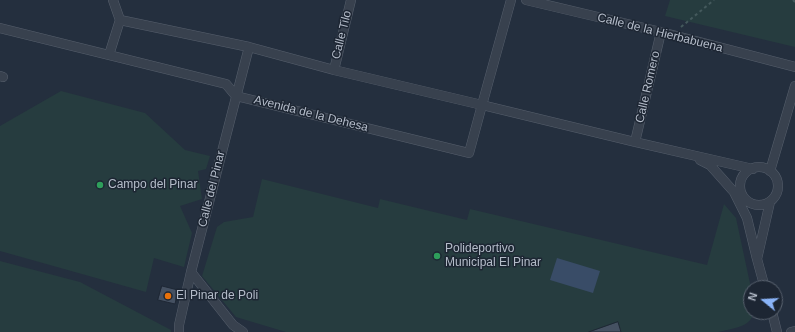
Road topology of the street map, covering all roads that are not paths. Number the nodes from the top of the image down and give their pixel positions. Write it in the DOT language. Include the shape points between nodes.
graph roads {
  1 [pos="113,0"];
  2 [pos="351,0"];
  3 [pos="511,0"];
  4 [pos="526,0"];
  5 [pos="120,20"];
  6 [pos="0,28"];
  7 [pos="661,32"];
  8 [pos="249,47"];
  9 [pos="109,55"];
  10 [pos="795,67"];
  11 [pos="334,70"];
  12 [pos="795,86"];
  13 [pos="236,96"];
  14 [pos="482,105"];
  15 [pos="635,142"];
  16 [pos="691,155"];
  17 [pos="752,169"];
  18 [pos="770,171"];
  19 [pos="734,192"];
  20 [pos="746,200"];
  21 [pos="770,202"];
  22 [pos="757,259"];
  23 [pos="191,272"];
  24 [pos="763,280"];
  25 [pos="774,320"];
  26 [pos="795,331"];
  27 [pos="179,332"];
  28 [pos="243,332"];
  29 [pos="777,332"];
  30 [pos="791,332"];
  1 -- 5 [label="street"];
  2 -- 11 [label="street, Calle Tilo"];
  3 -- 14 [label="street"];
  4 -- 7 [label="street, Calle de la Hierbabuena"];
  5 -- 8 [label="street"];
  5 -- 9 [label="street"];
  6 -- 9 [label="street, Avenida de la Dehesa"];
  7 -- 10 [label="street, Calle de la Hierbabuena"];
  7 -- 15 [label="street, Calle Romero"];
  8 -- 11 [label="street"];
  8 -- 13 [label="street, Calle del Pinar"];
  9 -- 13 [label="street, Avenida de la Dehesa" via="226,84"];
  11 -- 14 [label="street"];
  12 -- 18 [label="street"];
  13 -- 14 [label="street, Avenida de la Dehesa" via="469,153"];
  13 -- 23 [label="street, Calle del Pinar"];
  14 -- 15 [label="street"];
  15 -- 16 [label="street"];
  16 -- 17 [label="street"];
  16 -- 19 [label="street" via="710,165"];
  17 -- 18 [label="street" via="759,167"];
  17 -- 20 [label="street" via="743,177 741,183 740,189"];
  18 -- 21 [label="street" via="778,181 778,187"];
  19 -- 20 [label="street"];
  19 -- 22 [label="street" via="747,218"];
  20 -- 21 [label="street" via="757,205"];
  21 -- 22 [label="street"];
  22 -- 24 [label="street"];
  23 -- 27 [label="street, Calle del Pinar"];
  23 -- 28 [label="street" via="233,325"];
  25 -- 29 [label="street"];
  26 -- 30 [label="street"];
}
